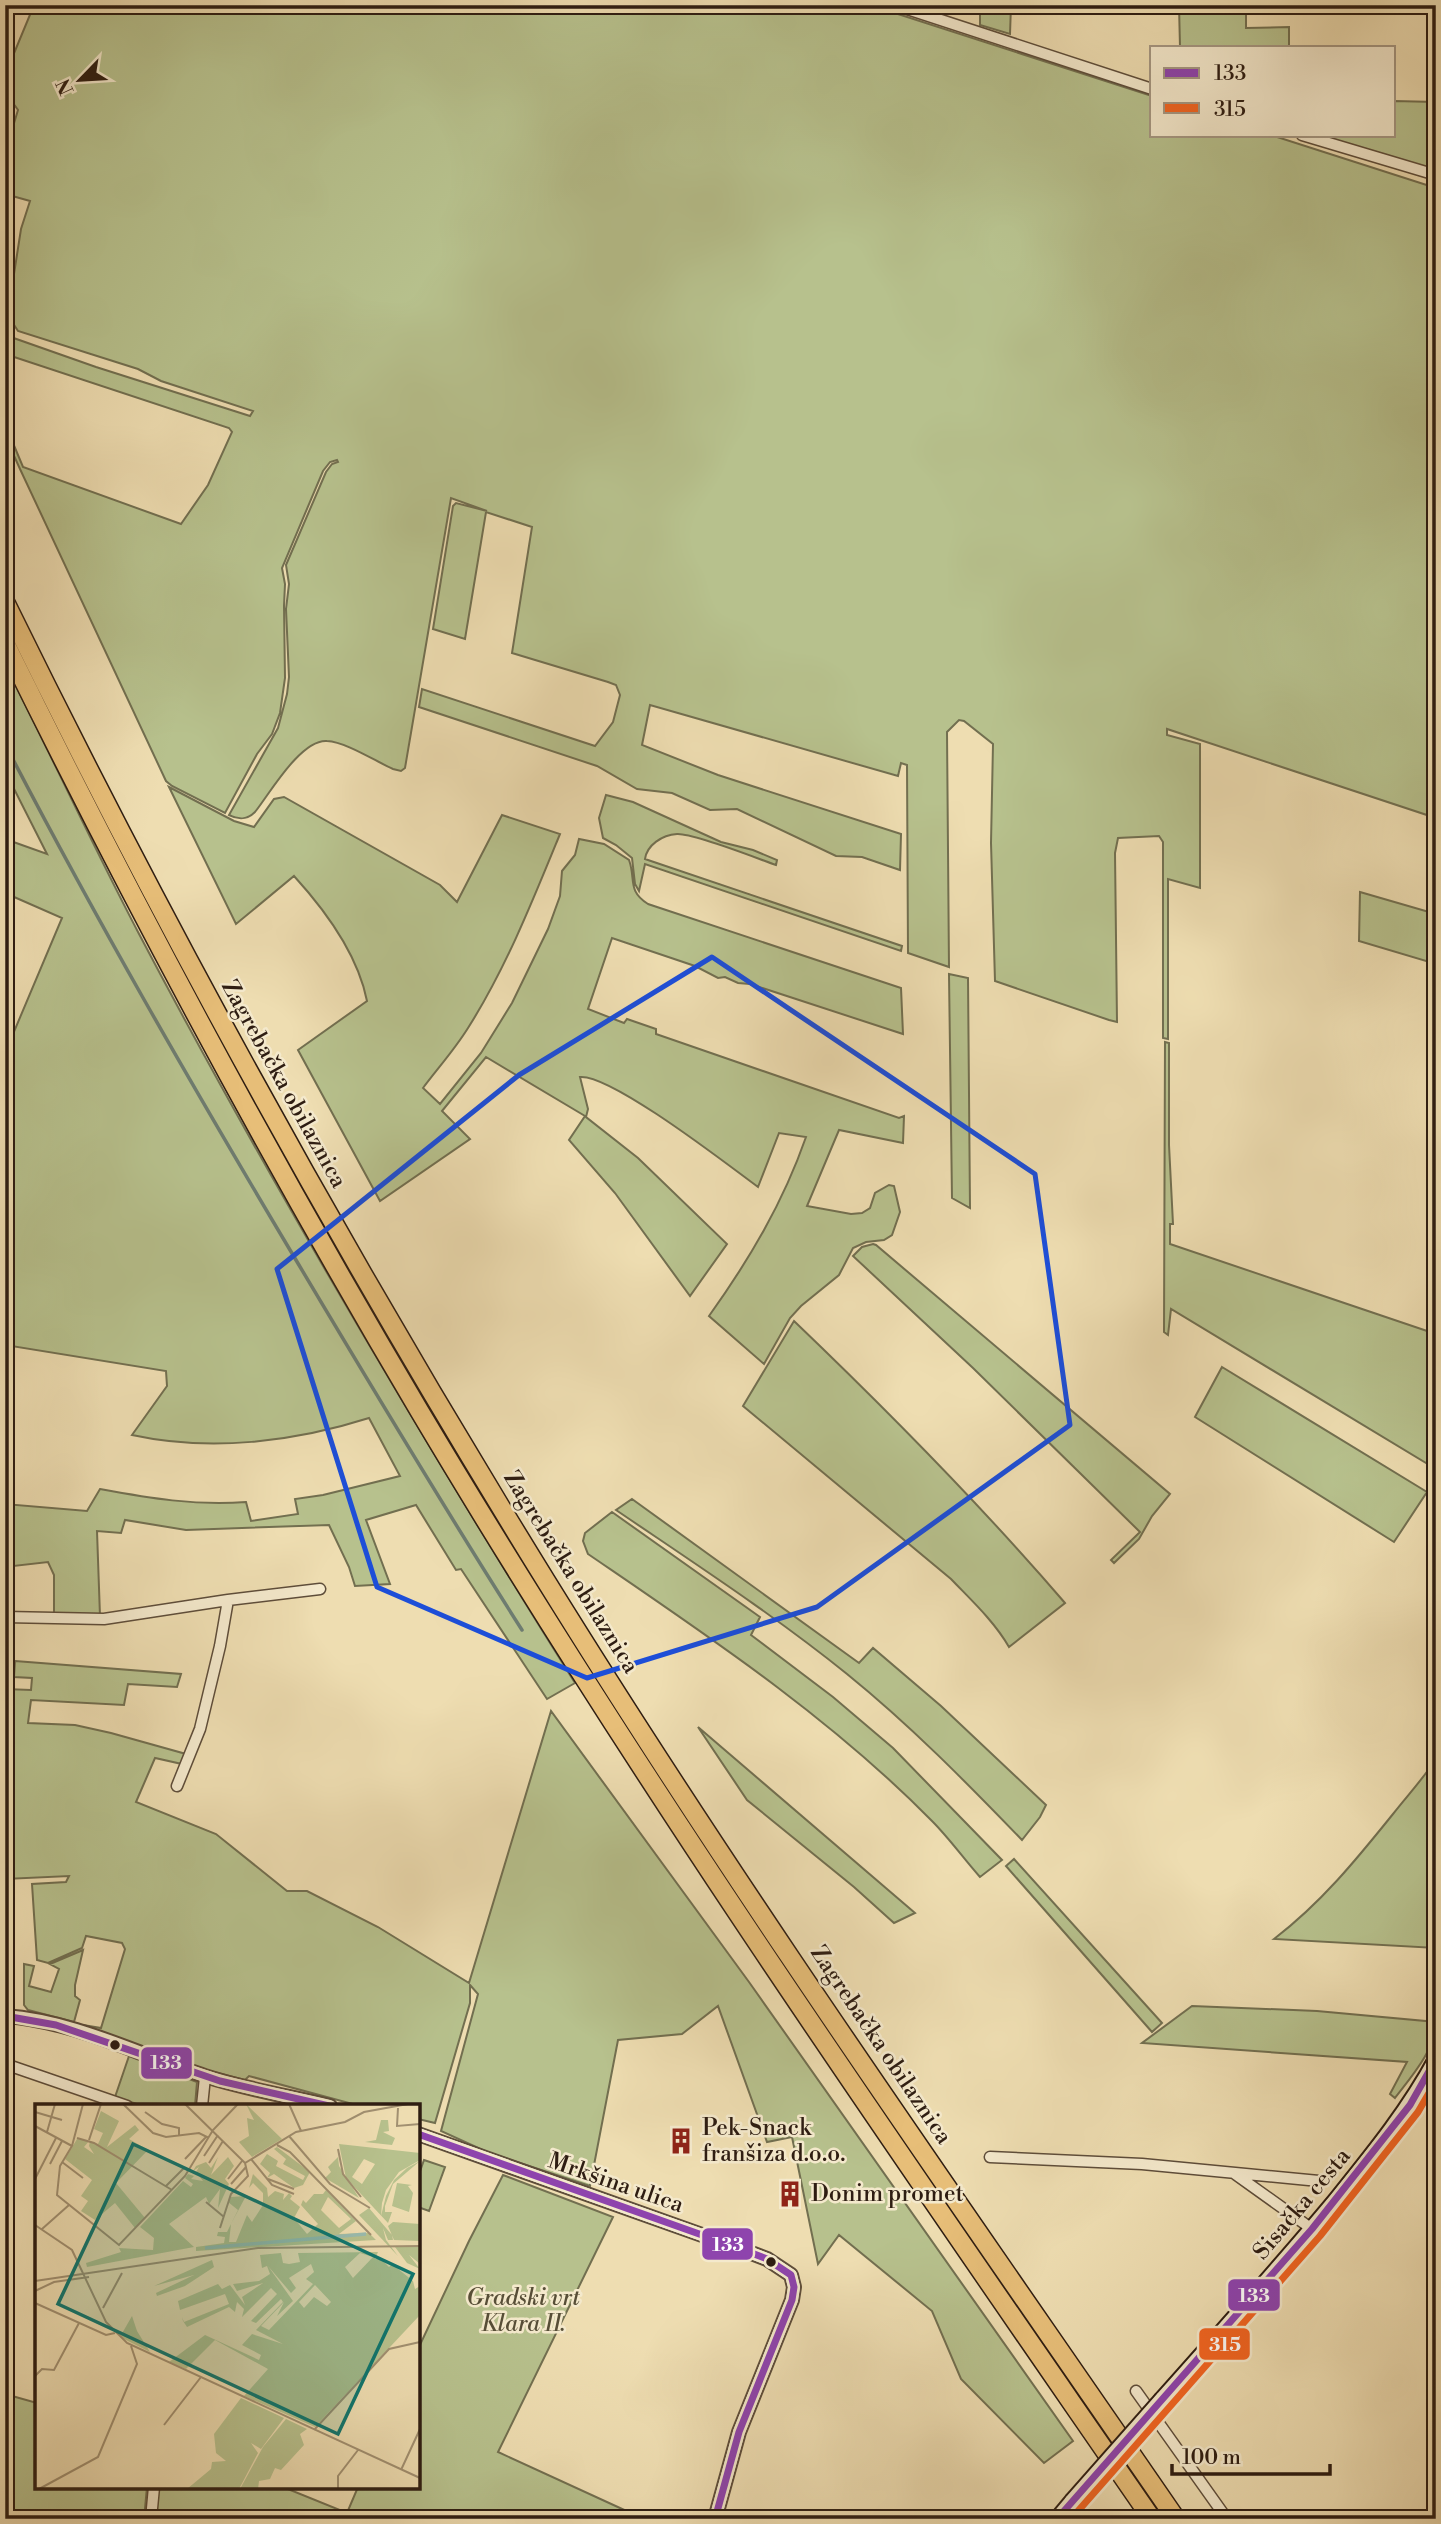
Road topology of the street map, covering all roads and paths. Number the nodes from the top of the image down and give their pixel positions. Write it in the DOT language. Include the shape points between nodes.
graph roads {
  1 [pos="895,5"];
  2 [pos="1150,88"];
  3 [pos="1305,136"];
  4 [pos="1436,175"];
  5 [pos="5,602"];
  6 [pos="5,643"];
  7 [pos="320,1589"];
  8 [pos="228,1600"];
  9 [pos="5,1617"];
  10 [pos="177,1786"];
  11 [pos="7,2016"];
  12 [pos="5,2036"];
  13 [pos="1436,2059"];
  14 [pos="5,2064"];
  15 [pos="205,2077"];
  16 [pos="121,2104"];
  17 [pos="202,2104"];
  18 [pos="321,2104"];
  19 [pos="420,2135"];
  20 [pos="990,2157"];
  21 [pos="1234,2173"];
  22 [pos="1319,2180"];
  23 [pos="1312,2228"];
  24 [pos="1136,2391"];
  25 [pos="155,2489"];
  26 [pos="151,2519"];
  27 [pos="715,2519"];
  28 [pos="1057,2519"];
  29 [pos="1153,2519"];
  30 [pos="1176,2519"];
  31 [pos="1227,2519"];
  1 -- 2 [label="street"];
  3 -- 4 [label="street"];
  5 -- 30 [label="highway, Zagrebačka obilaznica" via="278,1127 527,1549 810,1986"];
  6 -- 29 [label="highway, Zagrebačka obilaznica" via="118,870 242,1102 436,1438 646,1774"];
  7 -- 8 [label="street"];
  8 -- 9 [label="street" via="104,1619"];
  8 -- 10 [label="street" via="200,1730"];
  11 -- 12 [label="street"];
  11 -- 15 [label="street" via="87,2034"];
  13 -- 23 [label="main road, Sisačka cesta" via="1410,2105"];
  14 -- 16 [label="street"];
  15 -- 17 [label="street"];
  15 -- 18 [label="street"];
  19 -- 27 [label="street, Mrkšina ulica" via="733,2246 792,2275 792,2300 739,2432"];
  20 -- 21 [label="street"];
  21 -- 22 [label="street"];
  21 -- 23 [label="street"];
  23 -- 28 [label="main road, Sisačka cesta, bridge"];
  24 -- 31 [label="street"];
  25 -- 26 [label="street"];
}
